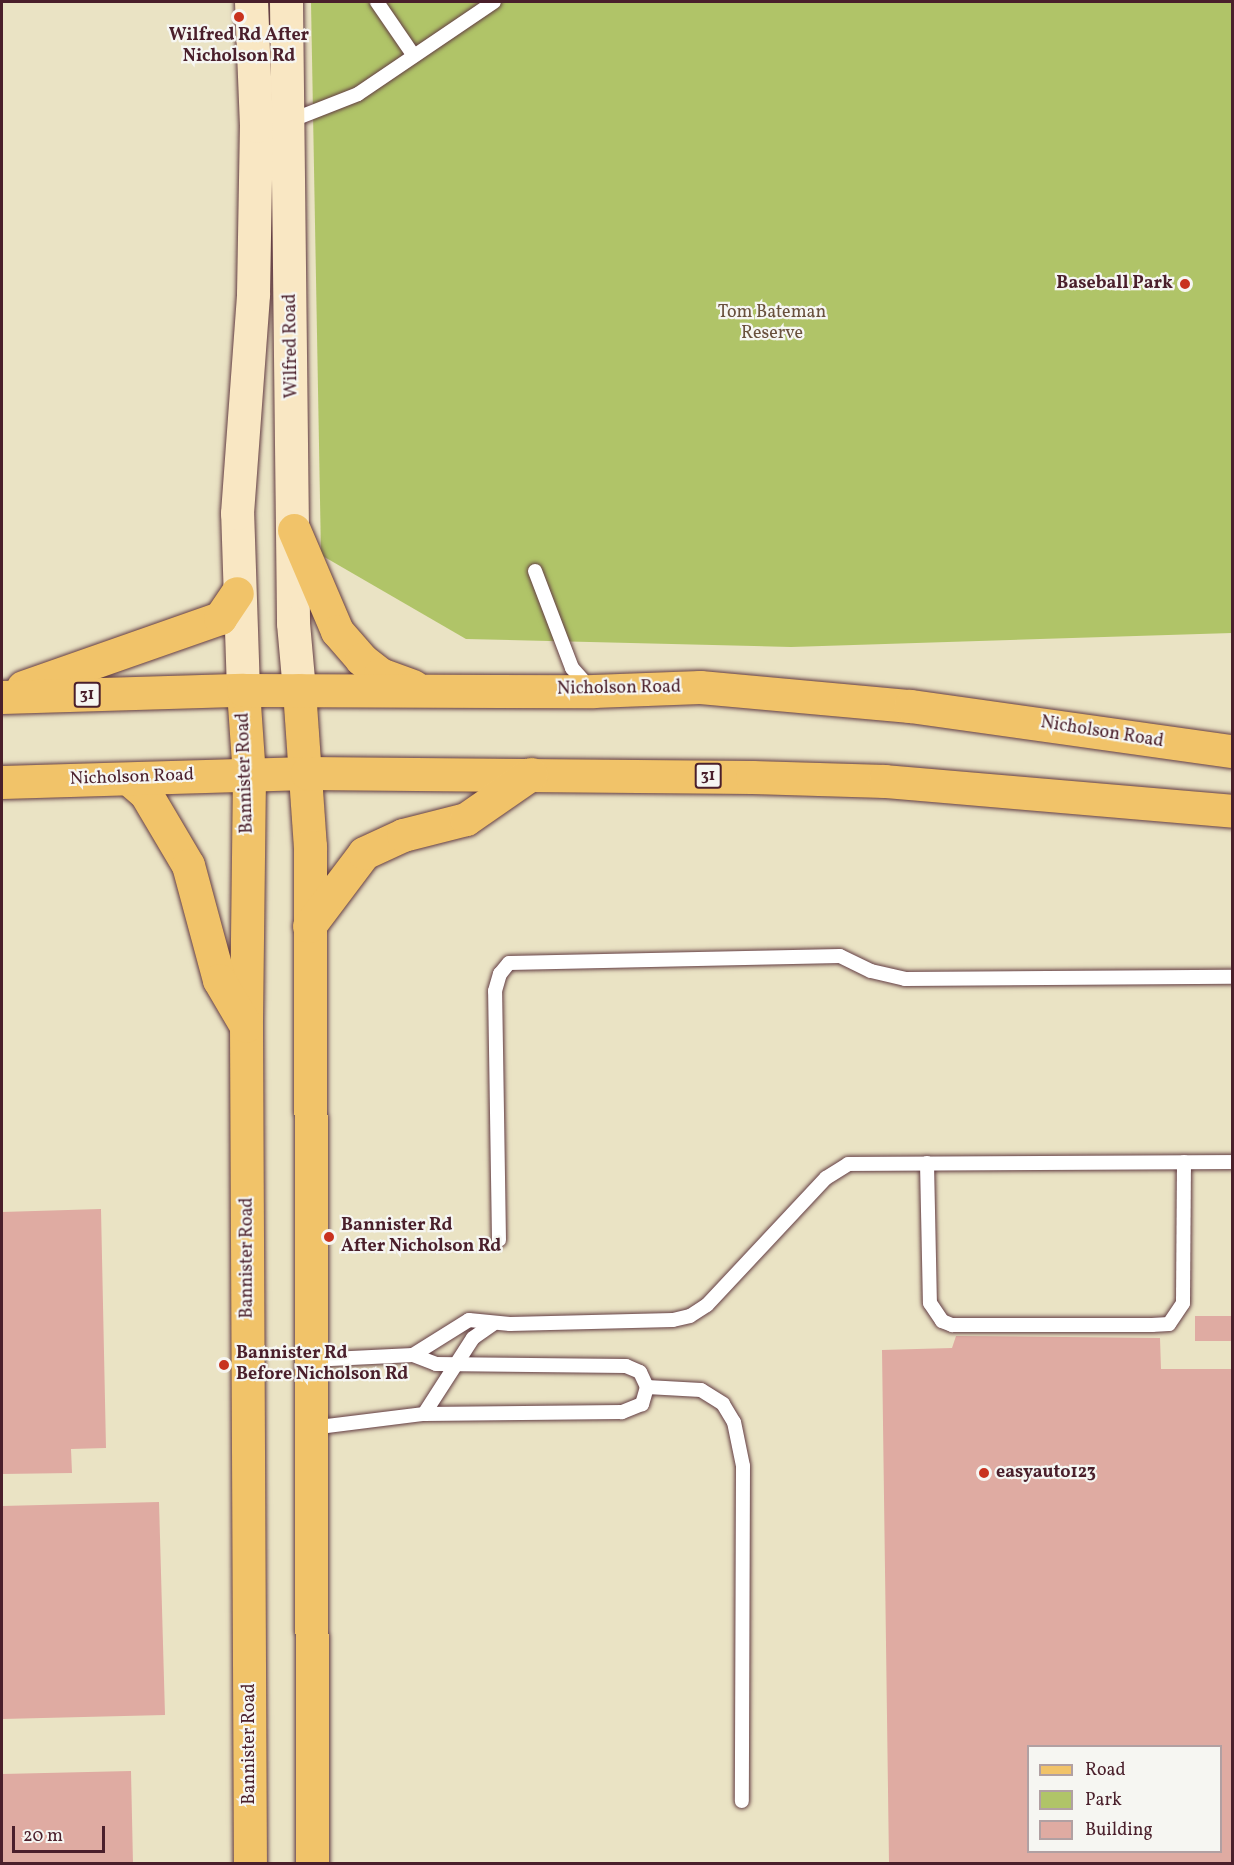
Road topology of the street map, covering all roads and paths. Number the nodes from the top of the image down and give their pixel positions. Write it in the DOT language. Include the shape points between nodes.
graph roads {
  1 [pos="251,2"];
  2 [pos="286,2"];
  3 [pos="377,2"];
  4 [pos="494,2"];
  5 [pos="414,56"];
  6 [pos="272,124"];
  7 [pos="294,530"];
  8 [pos="535,571"];
  9 [pos="237,593"];
  10 [pos="243,690"];
  11 [pos="299,690"];
  12 [pos="426,691"];
  13 [pos="593,691"];
  14 [pos="2,695"];
  15 [pos="1233,752"];
  16 [pos="307,773"];
  17 [pos="531,774"];
  18 [pos="249,775"];
  19 [pos="129,780"];
  20 [pos="2,782"];
  21 [pos="1233,811"];
  22 [pos="309,926"];
  23 [pos="1233,977"];
  24 [pos="246,1026"];
  25 [pos="1184,1162"];
  26 [pos="1233,1162"];
  27 [pos="927,1163"];
  28 [pos="499,1240"];
  29 [pos="493,1324"];
  30 [pos="413,1355"];
  31 [pos="310,1360"];
  32 [pos="457,1363"];
  33 [pos="647,1387"];
  34 [pos="424,1414"];
  35 [pos="310,1428"];
  36 [pos="742,1801"];
  37 [pos="250,1863"];
  38 [pos="312,1863"];
  1 -- 6 [label="main road, Wilfred Road"];
  2 -- 6 [label="main road, Wilfred Road"];
  3 -- 5 [label="lane"];
  4 -- 5 [label="lane"];
  5 -- 6 [label="lane" via="342,102"];
  6 -- 7 [label="main road, Wilfred Road"];
  6 -- 9 [label="main road, Wilfred Road" via="253,294 237,513"];
  7 -- 11 [label="main road, Wilfred Road" via="293,622"];
  7 -- 12 [label="main road" via="337,631 380,674"];
  8 -- 13 [label="lane" via="572,668"];
  9 -- 10 [label="main road, Wilfred Road"];
  9 -- 14 [label="main road" via="220,618"];
  10 -- 11 [label="main road, Nicholson Road / 31"];
  10 -- 14 [label="main road, Nicholson Road / 31"];
  10 -- 18 [label="main road, Bannister Road"];
  11 -- 12 [label="main road, Nicholson Road / 31"];
  11 -- 16 [label="main road"];
  12 -- 13 [label="main road, Nicholson Road / 31"];
  13 -- 15 [label="main road, Nicholson Road / 31" via="700,687 910,706"];
  16 -- 17 [label="main road, Nicholson Road / 31"];
  16 -- 18 [label="main road, Nicholson Road / 31"];
  16 -- 22 [label="main road"];
  17 -- 21 [label="main road, Nicholson Road / 31" via="885,782"];
  17 -- 22 [label="main road" via="466,819 403,835 364,853"];
  18 -- 19 [label="main road, Nicholson Road / 31"];
  18 -- 24 [label="main road, Bannister Road"];
  19 -- 20 [label="main road, Nicholson Road / 31"];
  19 -- 24 [label="main road" via="146,794 188,864 219,980"];
  22 -- 31 [label="main road"];
  23 -- 28 [label="lane" via="905,980 871,971 840,956 509,963 500,974 495,992"];
  24 -- 37 [label="main road, Bannister Road"];
  25 -- 26 [label="lane"];
  25 -- 27 [label="lane"];
  25 -- 27 [label="lane" via="1183,1303 1169,1324 1152,1325 952,1325 942,1321 930,1303"];
  27 -- 29 [label="lane" via="848,1164 826,1178 707,1305 690,1316 673,1320"];
  29 -- 30 [label="lane" via="469,1320"];
  29 -- 32 [label="lane" via="473,1338"];
  30 -- 31 [label="lane"];
  30 -- 32 [label="lane" via="436,1364"];
  31 -- 35 [label="main road"];
  32 -- 33 [label="lane" via="626,1366 640,1372"];
  32 -- 34 [label="lane"];
  33 -- 34 [label="lane" via="642,1404 622,1412"];
  33 -- 36 [label="lane" via="701,1390 723,1404 734,1422 743,1466"];
  34 -- 35 [label="lane"];
  35 -- 38 [label="main road"];
}
